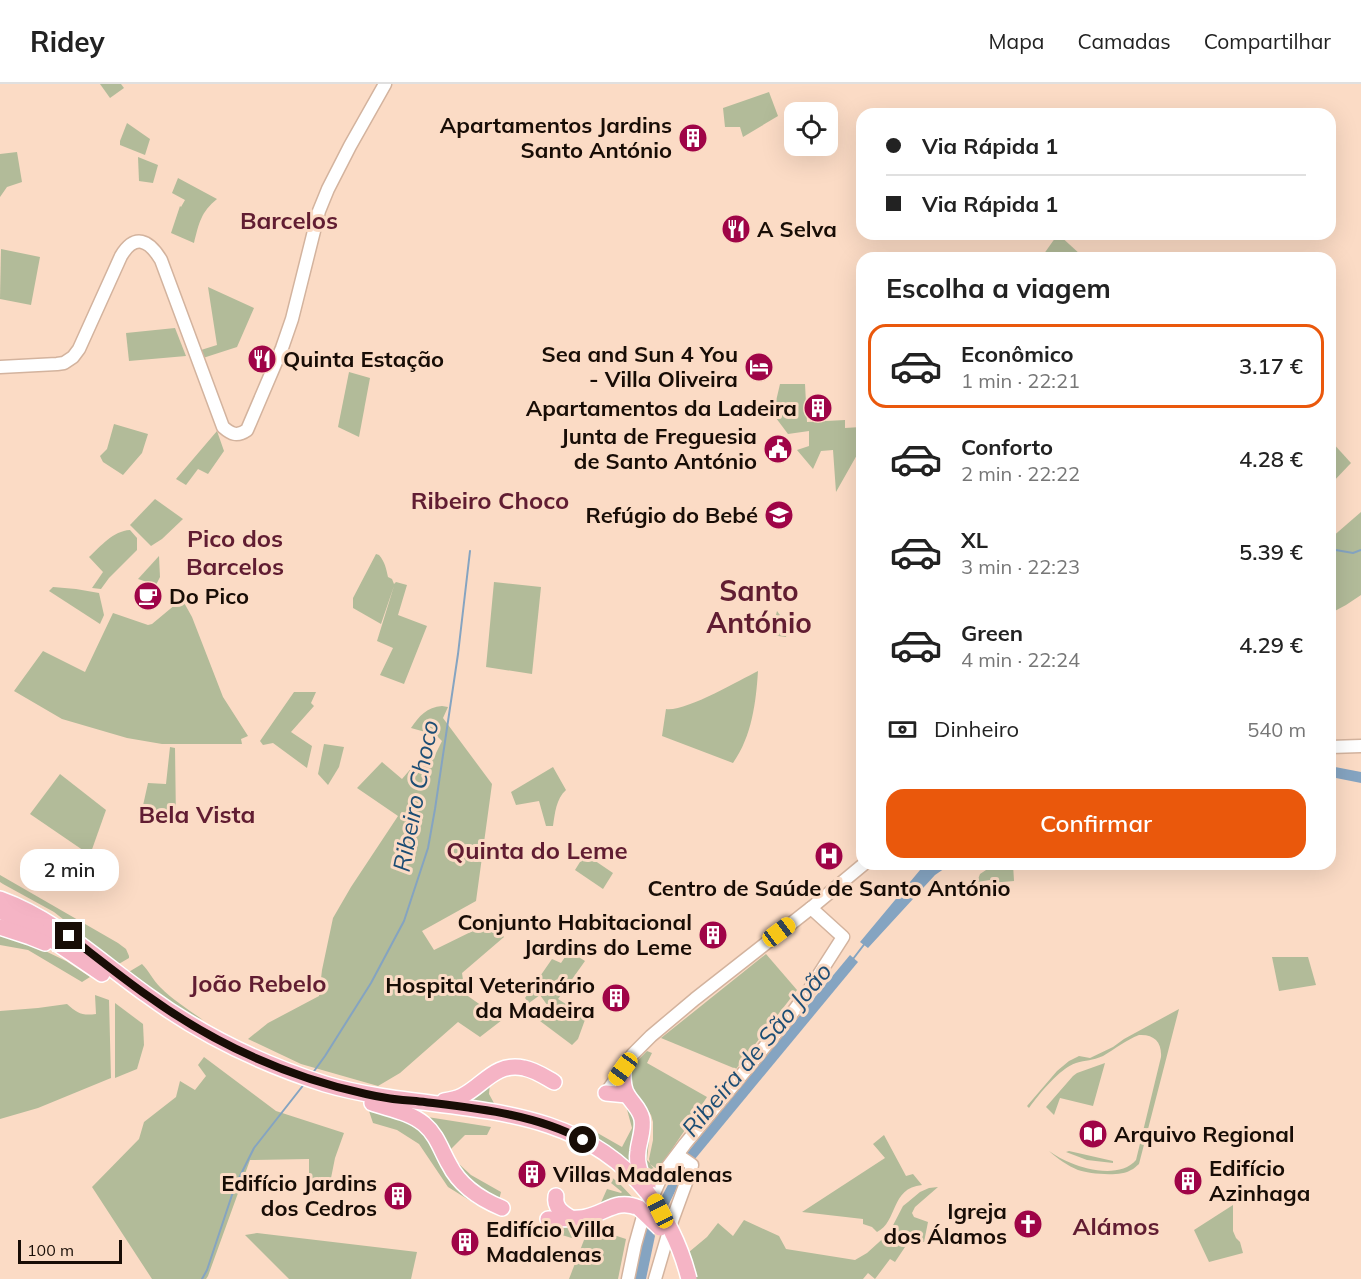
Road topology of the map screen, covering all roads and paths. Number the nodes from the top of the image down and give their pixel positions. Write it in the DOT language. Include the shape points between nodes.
graph roads {
  1 [pos="386,84"];
  2 [pos="0,367"];
  3 [pos="1361,746"];
  4 [pos="1336,747"];
  5 [pos="857,870"];
  6 [pos="0,889"];
  7 [pos="0,899"];
  8 [pos="0,904"];
  9 [pos="811,908"];
  10 [pos="0,911"];
  11 [pos="0,927"];
  12 [pos="69,936"];
  13 [pos="93,968"];
  14 [pos="190,1028"];
  15 [pos="623,1069"];
  16 [pos="554,1082"];
  17 [pos="606,1092"];
  18 [pos="627,1095"];
  19 [pos="370,1099"];
  20 [pos="415,1101"];
  21 [pos="685,1157"];
  22 [pos="556,1196"];
  23 [pos="644,1197"];
  24 [pos="497,1210"];
  25 [pos="571,1218"];
  26 [pos="548,1219"];
  27 [pos="628,1279"];
  28 [pos="655,1279"];
  29 [pos="680,1279"];
  30 [pos="689,1279"];
  1 -- 2 [label="main road" via="319,211 292,319 247,430 234,434 224,427 161,260 149,244 134,242 126,248 73,357 57,364"];
  3 -- 4 [label="main road"];
  5 -- 9 [label="main road"];
  6 -- 12 [label="highway" via="55,921"];
  7 -- 12 [label="highway" via="29,911"];
  8 -- 12 [label="highway"];
  9 -- 15 [label="main road" via="694,999 651,1036"];
  9 -- 21 [label="main road" via="843,936 809,990"];
  10 -- 13 [label="highway" via="33,927"];
  11 -- 13 [label="highway"];
  12 -- 14 [label="highway"];
  13 -- 14 [label="highway"];
  14 -- 19 [label="highway" via="226,1053 276,1075 325,1093"];
  15 -- 17 [label="main road"];
  15 -- 18 [label="highway"];
  16 -- 20 [label="highway" via="533,1071 511,1067 500,1069 458,1098"];
  17 -- 18 [label="highway"];
  18 -- 23 [label="highway" via="642,1117 637,1162"];
  19 -- 20 [label="highway"];
  19 -- 23 [label="highway" via="524,1126 548,1134 606,1164"];
  19 -- 24 [label="highway" via="427,1126 459,1179"];
  20 -- 23 [label="highway" via="525,1118 572,1134 631,1175"];
  21 -- 27 [label="main road" via="669,1164 655,1189 642,1220"];
  21 -- 28 [label="main road" via="692,1165 690,1175"];
  22 -- 25 [label="highway" via="560,1209"];
  23 -- 25 [label="highway" via="584,1218"];
  23 -- 29 [label="highway, bridge" via="672,1253"];
  23 -- 30 [label="highway, bridge" via="660,1211 678,1244"];
  25 -- 26 [label="highway"];
}
